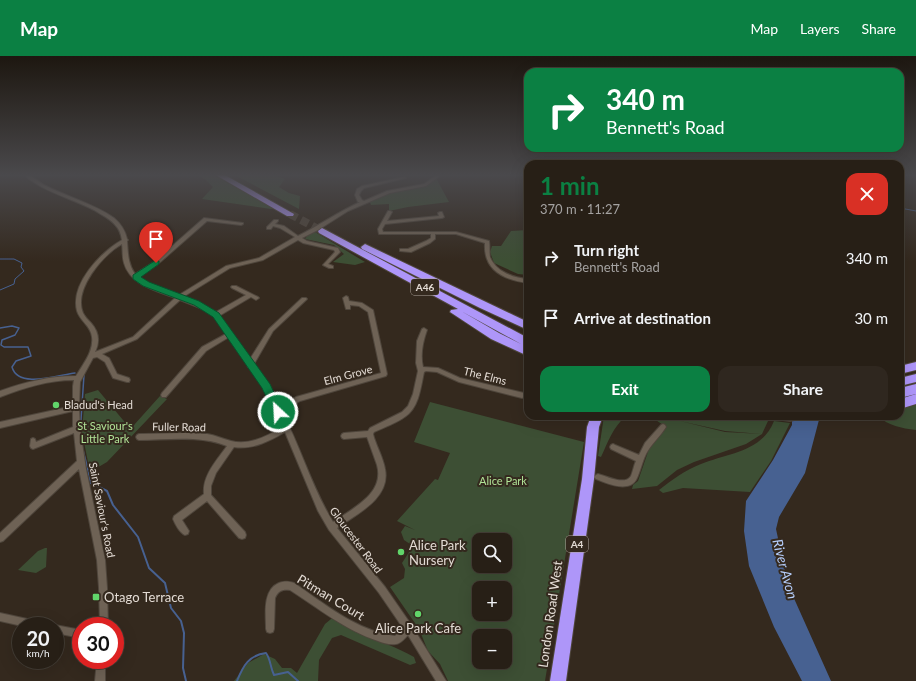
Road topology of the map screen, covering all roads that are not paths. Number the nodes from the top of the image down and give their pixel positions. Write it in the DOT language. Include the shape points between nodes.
graph roads {
  1 [pos="85,203"];
  2 [pos="274,203"];
  3 [pos="276,203"];
  4 [pos="361,203"];
  5 [pos="390,212"];
  6 [pos="440,213"];
  7 [pos="384,223"];
  8 [pos="241,224"];
  9 [pos="273,225"];
  10 [pos="337,234"];
  11 [pos="433,234"];
  12 [pos="298,237"];
  13 [pos="126,240"];
  14 [pos="402,250"];
  15 [pos="386,266"];
  16 [pos="331,267"];
  17 [pos="135,277"];
  18 [pos="524,280"];
  19 [pos="234,287"];
  20 [pos="249,296"];
  21 [pos="180,297"];
  22 [pos="256,298"];
  23 [pos="304,299"];
  24 [pos="347,303"];
  25 [pos="216,315"];
  26 [pos="524,324"];
  27 [pos="424,330"];
  28 [pos="230,334"];
  29 [pos="524,336"];
  30 [pos="524,341"];
  31 [pos="524,350"];
  32 [pos="94,355"];
  33 [pos="250,365"];
  34 [pos="916,366"];
  35 [pos="904,369"];
  36 [pos="421,371"];
  37 [pos="78,378"];
  38 [pos="916,378"];
  39 [pos="127,380"];
  40 [pos="904,381"];
  41 [pos="916,389"];
  42 [pos="176,392"];
  43 [pos="904,392"];
  44 [pos="0,394"];
  45 [pos="522,395"];
  46 [pos="916,400"];
  47 [pos="904,403"];
  48 [pos="76,408"];
  49 [pos="278,412"];
  50 [pos="591,420"];
  51 [pos="596,420"];
  52 [pos="0,425"];
  53 [pos="663,427"];
  54 [pos="287,428"];
  55 [pos="76,429"];
  56 [pos="593,433"];
  57 [pos="370,434"];
  58 [pos="344,436"];
  59 [pos="139,437"];
  60 [pos="33,441"];
  61 [pos="232,444"];
  62 [pos="613,447"];
  63 [pos="640,460"];
  64 [pos="80,463"];
  65 [pos="592,475"];
  66 [pos="208,496"];
  67 [pos="332,527"];
  68 [pos="186,531"];
  69 [pos="242,534"];
  70 [pos="0,538"];
  71 [pos="0,617"];
  72 [pos="104,617"];
  73 [pos="12,620"];
  74 [pos="270,629"];
  75 [pos="409,630"];
  76 [pos="101,669"];
  77 [pos="100,681"];
  78 [pos="441,681"];
  79 [pos="558,681"];
  1 -- 13 [label="street" via="114,220"];
  2 -- 3 [label="highway" via="293,213"];
  4 -- 12 [label="street" via="340,212 316,229"];
  5 -- 7 [label="street"];
  6 -- 7 [label="street" via="442,217"];
  7 -- 11 [label="street" via="380,231 384,234"];
  8 -- 17 [label="street" via="206,219 156,263"];
  9 -- 12 [label="street" via="282,227"];
  10 -- 15 [label="highway, A46" via="324,229"];
  10 -- 26 [label="highway"];
  10 -- 29 [label="highway, A46"];
  11 -- 14 [label="street" via="430,241 416,246 410,254"];
  11 -- 18 [label="street" via="456,233 487,242 486,256 496,270"];
  12 -- 16 [label="street" via="308,243 336,249 337,255 325,265"];
  12 -- 21 [label="street" via="260,259 228,267"];
  13 -- 17 [label="street" via="126,264"];
  13 -- 32 [label="street" via="106,255 88,275 79,296 79,311 94,328"];
  15 -- 30 [label="highway, A46"];
  15 -- 31 [label="highway" via="472,323"];
  17 -- 21 [label="street, Gloucester Road"];
  19 -- 20 [label="street"];
  20 -- 22 [label="street"];
  20 -- 25 [label="street"];
  21 -- 25 [label="street, Gloucester Road" via="205,307"];
  21 -- 32 [label="street" via="143,333"];
  23 -- 33 [label="street" via="271,330"];
  24 -- 49 [label="street, Elm Grove" via="360,304 371,311 384,374 302,398"];
  25 -- 28 [label="street, Gloucester Road"];
  27 -- 36 [label="street" via="420,341"];
  28 -- 33 [label="street, Gloucester Road"];
  28 -- 42 [label="street" via="204,349 167,393"];
  32 -- 37 [label="street, Saint Saviour's Road"];
  32 -- 39 [label="street" via="107,360 115,376"];
  33 -- 49 [label="street, Gloucester Road" via="266,386"];
  34 -- 35 [label="highway"];
  36 -- 45 [label="street, The Elms" via="438,370 458,380"];
  36 -- 57 [label="street" via="410,408 404,414 379,425"];
  37 -- 44 [label="street" via="59,378"];
  37 -- 48 [label="street, Saint Saviour's Road"];
  38 -- 40 [label="highway"];
  41 -- 43 [label="highway"];
  46 -- 47 [label="highway"];
  48 -- 52 [label="street"];
  48 -- 55 [label="street, Saint Saviour's Road"];
  49 -- 54 [label="street, Gloucester Road"];
  50 -- 56 [label="highway, London Road West / A4"];
  51 -- 56 [label="highway, London Road West / A4"];
  53 -- 63 [label="street" via="650,440"];
  54 -- 61 [label="street, Fuller Road" via="254,443"];
  54 -- 67 [label="street, Gloucester Road" via="315,498"];
  55 -- 60 [label="street" via="34,446"];
  55 -- 64 [label="street, Saint Saviour's Road"];
  56 -- 65 [label="highway, London Road West / A4"];
  57 -- 58 [label="street"];
  57 -- 67 [label="street" via="382,470 380,488 366,503"];
  59 -- 61 [label="street, Fuller Road" via="205,437"];
  61 -- 66 [label="street" via="209,477"];
  62 -- 63 [label="street"];
  63 -- 65 [label="street" via="633,479 626,484 616,484"];
  64 -- 70 [label="street"];
  64 -- 72 [label="street, Saint Saviour's Road" via="99,552"];
  65 -- 79 [label="highway, London Road West / A4"];
  66 -- 68 [label="street" via="177,519"];
  66 -- 69 [label="street"];
  67 -- 75 [label="street, Gloucester Road" via="382,590"];
  71 -- 73 [label="street"];
  74 -- 75 [label="street, Pitman Court" via="271,598 274,591 285,585 291,586 363,632 396,640"];
  75 -- 78 [label="street, Gloucester Road"];
  76 -- 77 [label="street"];
}
